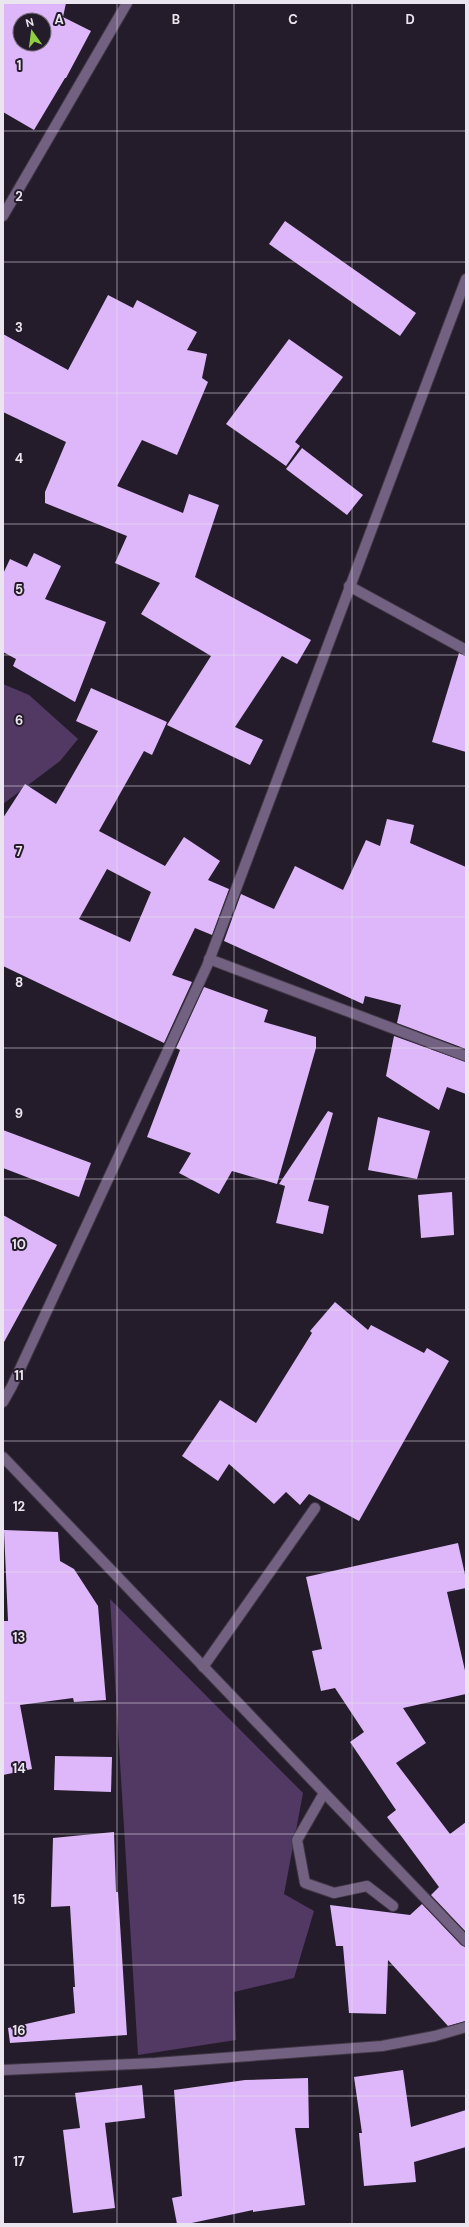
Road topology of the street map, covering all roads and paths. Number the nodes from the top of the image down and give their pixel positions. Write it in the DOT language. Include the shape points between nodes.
graph roads {
  1 [pos="127,3"];
  2 [pos="3,216"];
  3 [pos="466,279"];
  4 [pos="349,586"];
  5 [pos="466,650"];
  6 [pos="209,959"];
  7 [pos="466,1056"];
  8 [pos="3,1402"];
  9 [pos="3,1457"];
  10 [pos="315,1508"];
  11 [pos="203,1667"];
  12 [pos="324,1793"];
  13 [pos="393,1906"];
  14 [pos="466,1941"];
  15 [pos="466,2027"];
  16 [pos="3,2070"];
  1 -- 2 [label="street"];
  3 -- 4 [label="street"];
  4 -- 5 [label="street"];
  4 -- 6 [label="street"];
  6 -- 7 [label="street"];
  6 -- 8 [label="street"];
  9 -- 11 [label="street"];
  10 -- 11 [label="street"];
  11 -- 12 [label="street"];
  12 -- 13 [label="street" via="297,1840 305,1883 334,1893 367,1886"];
  12 -- 14 [label="street"];
  15 -- 16 [label="street" via="382,2046 155,2063"];
}
